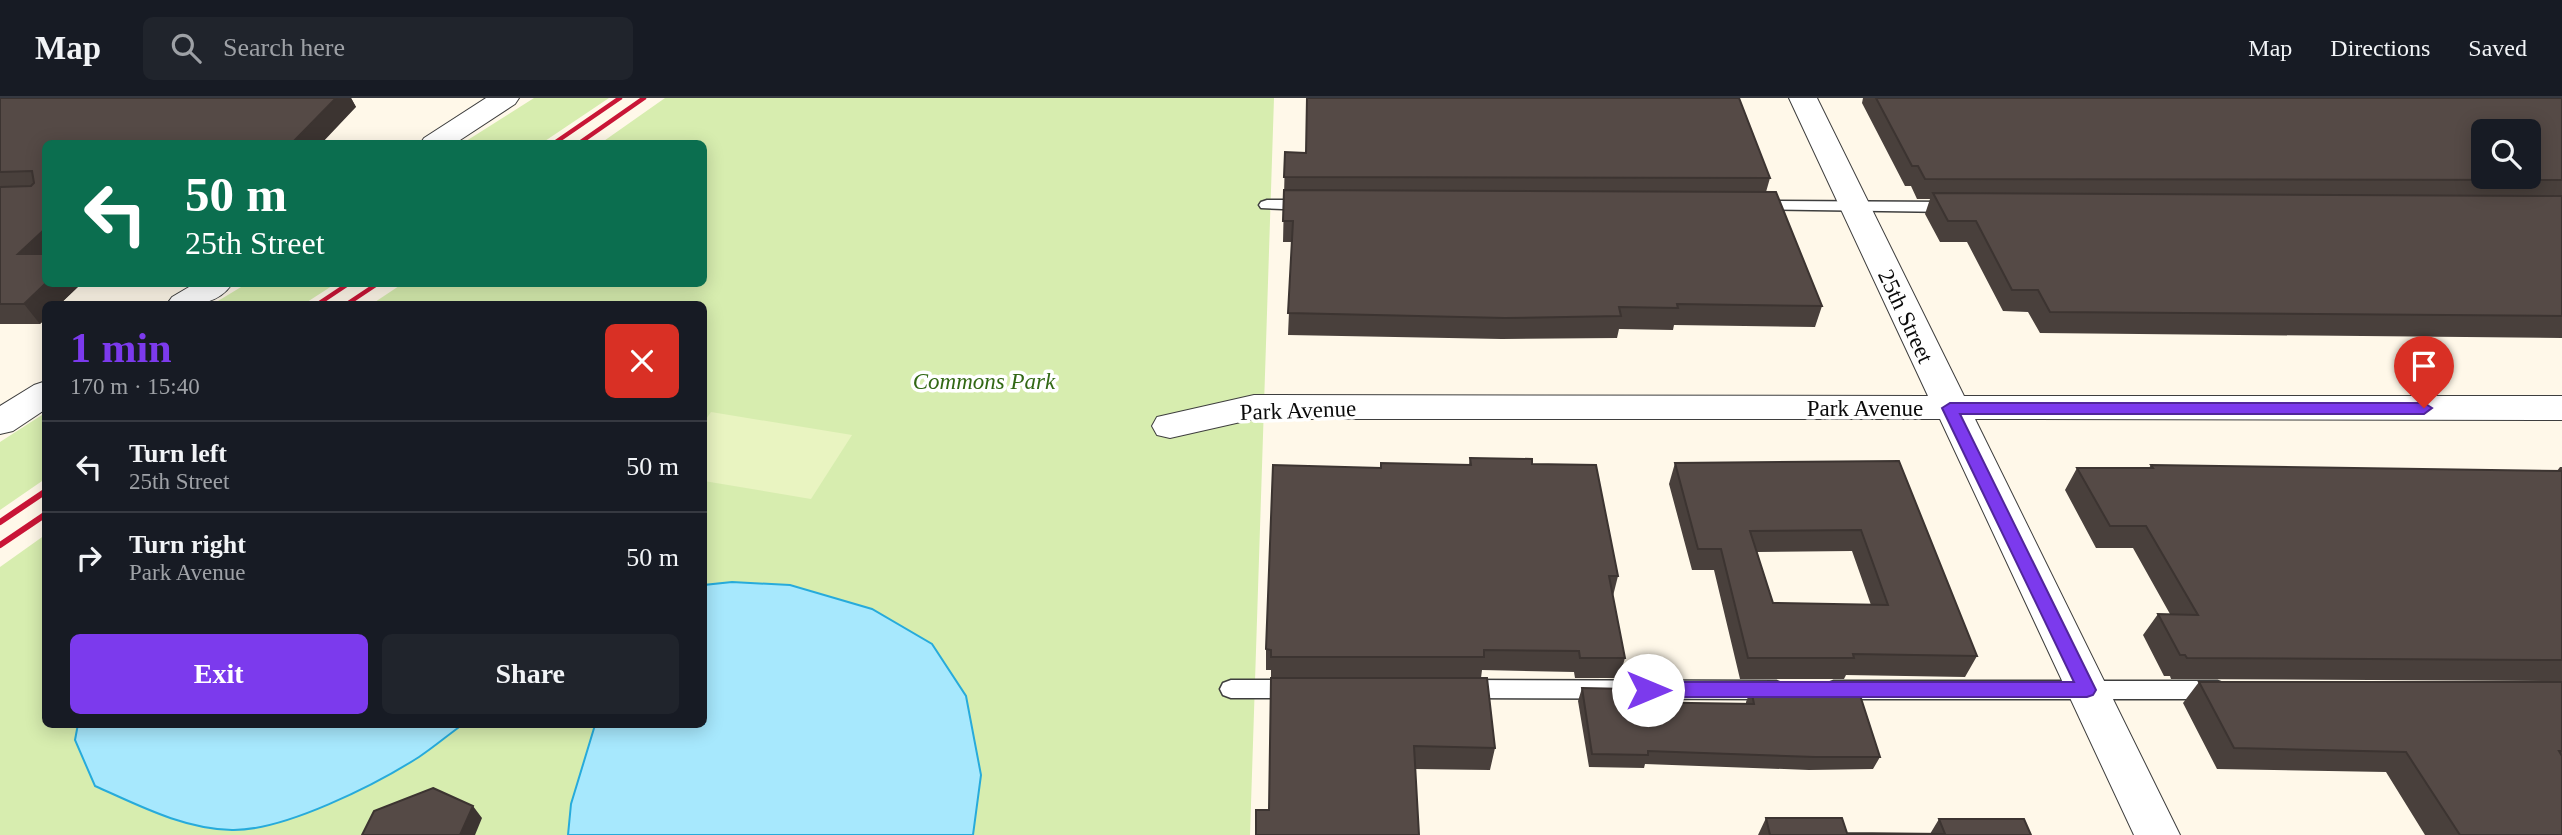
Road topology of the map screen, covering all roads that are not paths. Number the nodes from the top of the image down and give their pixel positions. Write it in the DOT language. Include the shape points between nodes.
graph roads {
  1 [pos="505,98"];
  2 [pos="1803,98"];
  3 [pos="440,140"];
  4 [pos="1267,205"];
  5 [pos="1322,205"];
  6 [pos="1745,206"];
  7 [pos="1854,207"];
  8 [pos="1975,207"];
  9 [pos="211,287"];
  10 [pos="188,301"];
  11 [pos="26,398"];
  12 [pos="1950,408"];
  13 [pos="2562,408"];
  14 [pos="0,422"];
  15 [pos="1170,426"];
  16 [pos="1231,689"];
  17 [pos="1315,689"];
  18 [pos="1440,690"];
  19 [pos="2087,690"];
  20 [pos="2242,691"];
  21 [pos="2157,835"];
  1 -- 3 [label="street"];
  2 -- 7 [label="street, 25th Street"];
  4 -- 5 [label="lane"];
  6 -- 7 [label="lane"];
  7 -- 8 [label="lane"];
  7 -- 12 [label="street, 25th Street"];
  9 -- 10 [label="street"];
  11 -- 14 [label="street"];
  12 -- 13 [label="street, Park Avenue"];
  12 -- 15 [label="street, Park Avenue" via="1254,407"];
  12 -- 19 [label="street, 25th Street"];
  16 -- 17 [label="lane"];
  18 -- 19 [label="lane"];
  19 -- 20 [label="lane"];
  19 -- 21 [label="street, 25th Street"];
}
